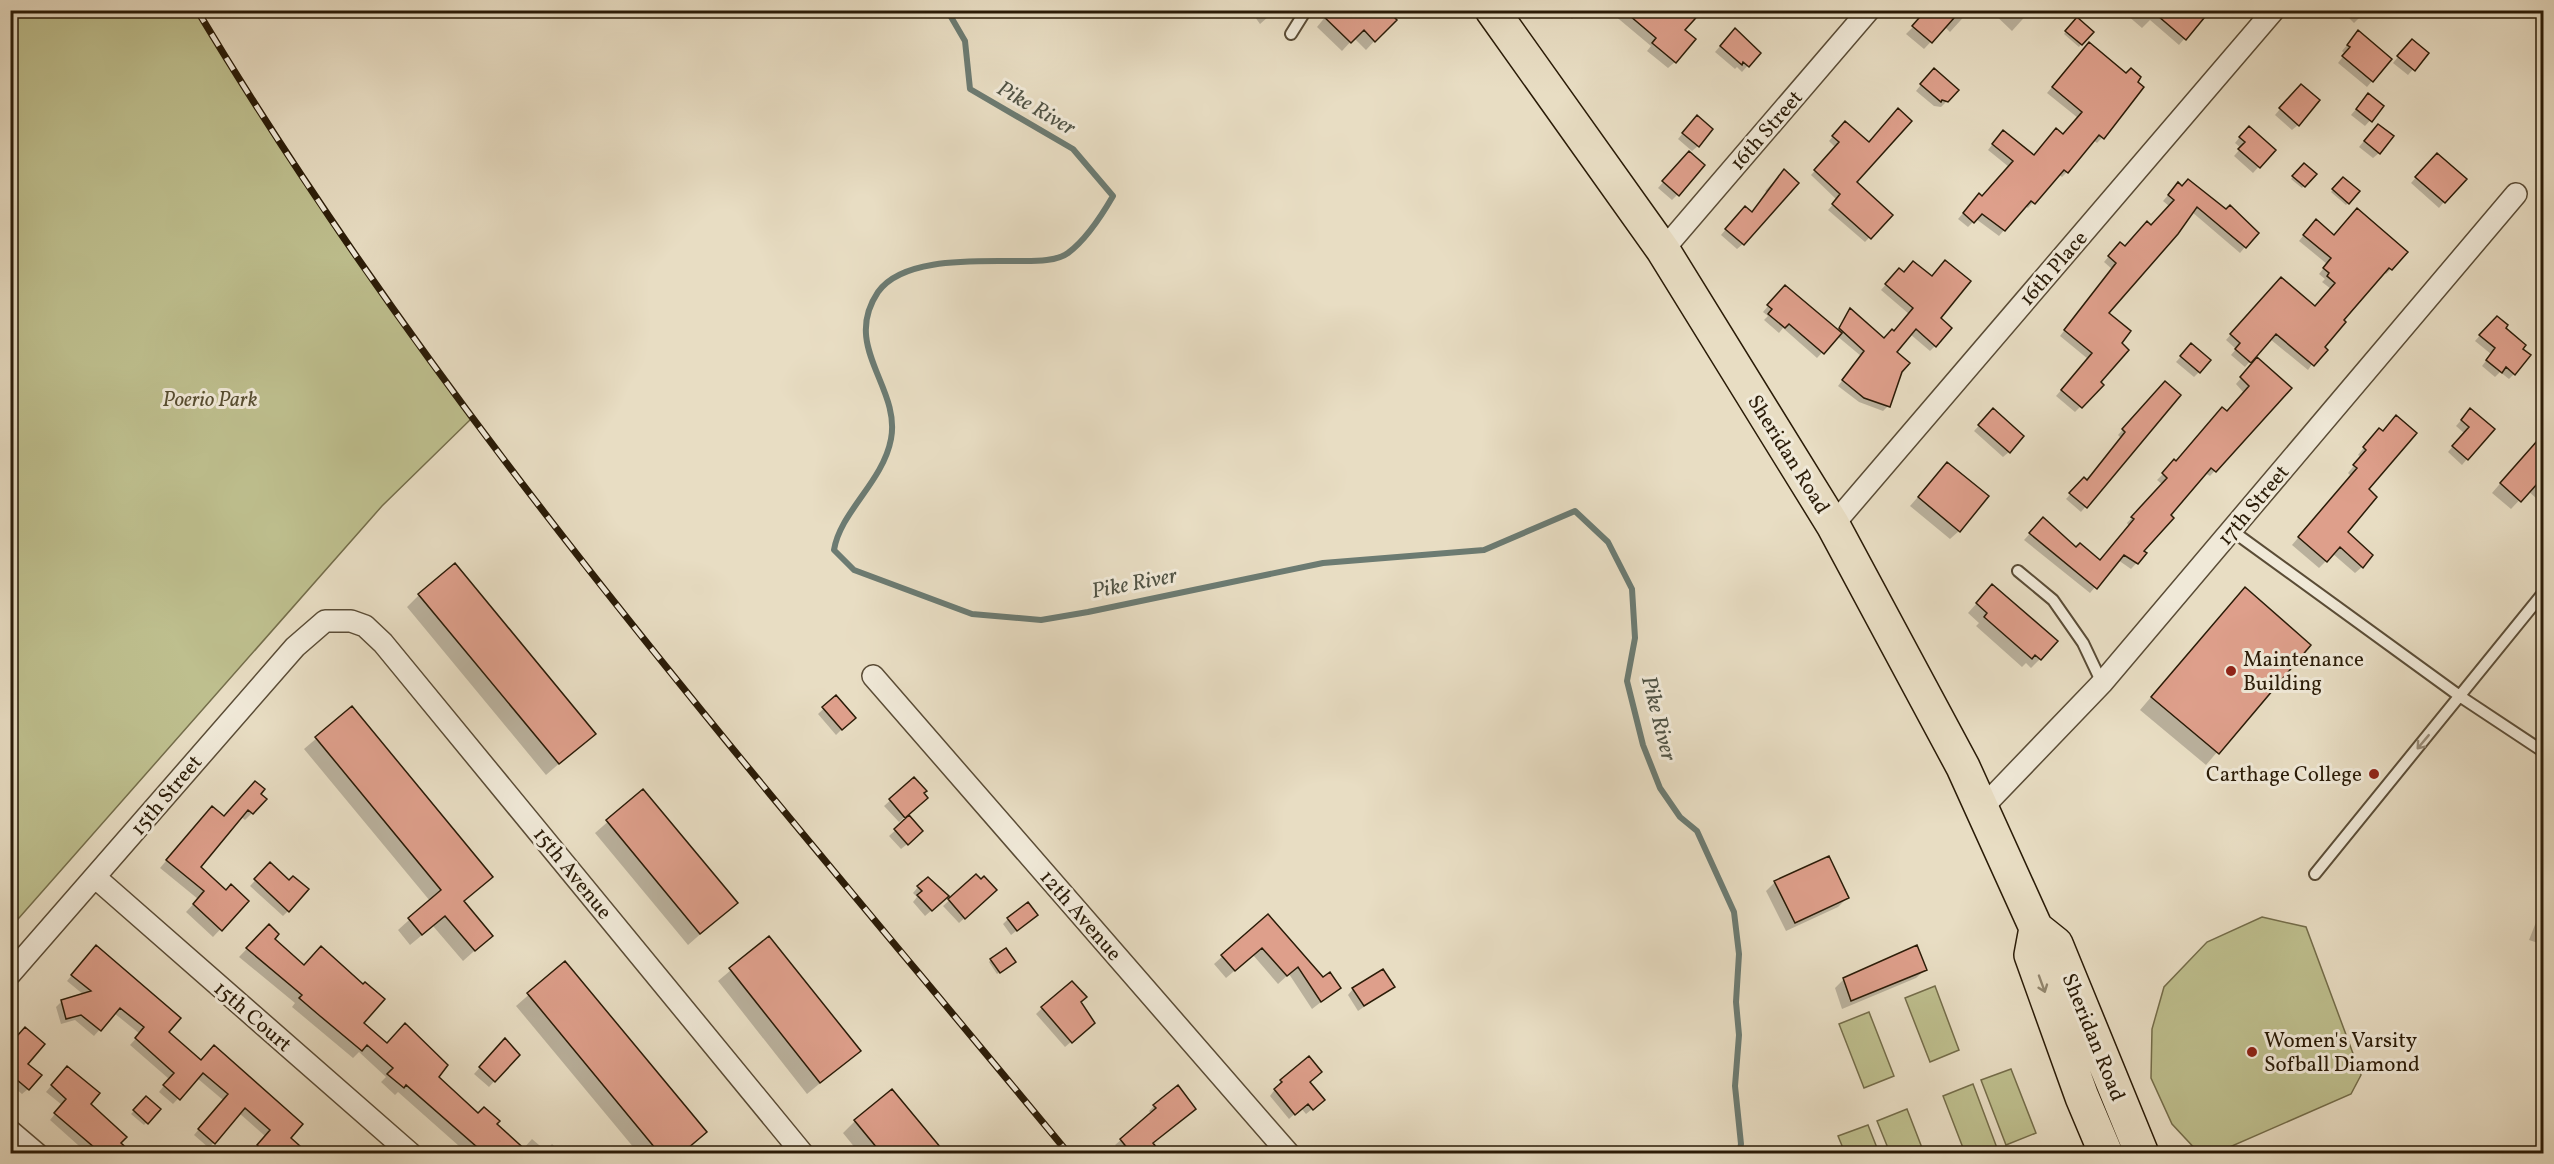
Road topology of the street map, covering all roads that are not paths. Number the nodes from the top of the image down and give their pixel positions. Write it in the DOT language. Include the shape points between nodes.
graph roads {
  1 [pos="1306,10"];
  2 [pos="1492,10"];
  3 [pos="1869,10"];
  4 [pos="2274,10"];
  5 [pos="1291,34"];
  6 [pos="2516,194"];
  7 [pos="1663,250"];
  8 [pos="1833,525"];
  9 [pos="2231,531"];
  10 [pos="2018,571"];
  11 [pos="2544,592"];
  12 [pos="325,621"];
  13 [pos="873,676"];
  14 [pos="2102,682"];
  15 [pos="2461,697"];
  16 [pos="2544,752"];
  17 [pos="1982,808"];
  18 [pos="2315,874"];
  19 [pos="96,878"];
  20 [pos="2036,927"];
  21 [pos="10,974"];
  22 [pos="10,1131"];
  23 [pos="37,1154"];
  24 [pos="411,1154"];
  25 [pos="804,1154"];
  26 [pos="1289,1154"];
  27 [pos="2106,1154"];
  28 [pos="2142,1154"];
  1 -- 5 [label="lane"];
  2 -- 7 [label="main road, Sheridan Road"];
  3 -- 7 [label="street, 16th Street"];
  4 -- 8 [label="street, 16th Place"];
  6 -- 9 [label="street, 17th Street"];
  7 -- 8 [label="main road, Sheridan Road"];
  8 -- 17 [label="main road, Sheridan Road"];
  9 -- 14 [label="street, 17th Street"];
  9 -- 15 [label="lane"];
  10 -- 14 [label="lane" via="2054,600 2083,643"];
  11 -- 15 [label="lane"];
  12 -- 19 [label="street, 15th Street" via="295,646"];
  12 -- 25 [label="street, 15th Avenue" via="351,621 365,626 383,643"];
  13 -- 26 [label="street, 12th Avenue"];
  14 -- 17 [label="street, 17th Street"];
  15 -- 16 [label="lane"];
  15 -- 18 [label="lane, one-way"];
  17 -- 20 [label="main road, Sheridan Road"];
  19 -- 21 [label="street, 15th Street"];
  19 -- 24 [label="street, 15th Court"];
  20 -- 27 [label="main road, Sheridan Road, one-way" via="2031,955"];
  20 -- 28 [label="main road, Sheridan Road" via="2056,944"];
  22 -- 23 [label="street"];
}
